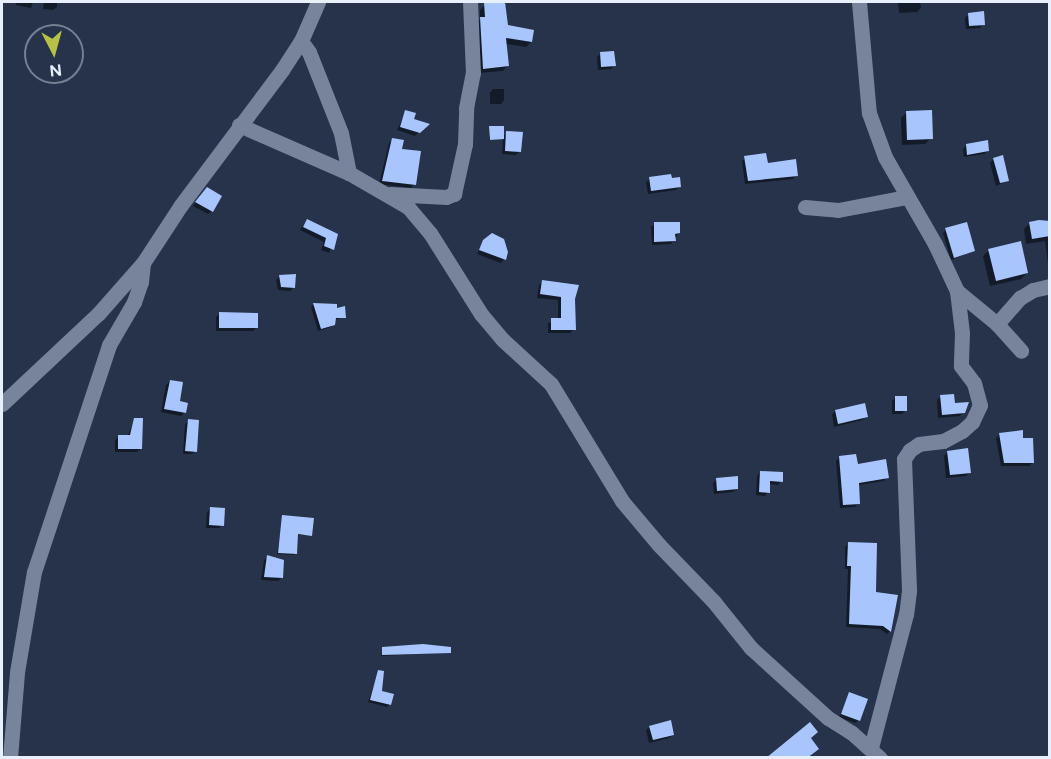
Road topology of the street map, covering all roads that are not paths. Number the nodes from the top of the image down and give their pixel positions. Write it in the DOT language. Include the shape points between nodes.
graph roads {
  1 [pos="318,2"];
  2 [pos="470,2"];
  3 [pos="859,2"];
  4 [pos="301,41"];
  5 [pos="239,125"];
  6 [pos="350,173"];
  7 [pos="387,193"];
  8 [pos="906,197"];
  9 [pos="805,207"];
  10 [pos="143,263"];
  11 [pos="1050,286"];
  12 [pos="957,291"];
  13 [pos="997,324"];
  14 [pos="1021,351"];
  15 [pos="2,404"];
  16 [pos="875,752"];
  17 [pos="10,758"];
  1 -- 4 [label="street"];
  2 -- 7 [label="street" via="473,73 466,108 465,144 454,194 446,197"];
  3 -- 8 [label="street" via="869,113 885,157"];
  4 -- 5 [label="street"];
  4 -- 6 [label="street" via="341,133"];
  5 -- 6 [label="street"];
  5 -- 10 [label="street"];
  6 -- 7 [label="street"];
  7 -- 16 [label="street" via="417,216 481,315 551,384 622,501 659,545 714,602 751,648 828,718"];
  8 -- 9 [label="street" via="838,210"];
  8 -- 12 [label="street" via="935,244"];
  10 -- 15 [label="street" via="98,314"];
  10 -- 17 [label="street" via="134,302 105,356 34,572 17,672"];
  11 -- 13 [label="street" via="1020,298"];
  12 -- 13 [label="street"];
  12 -- 16 [label="street" via="961,366 974,383 980,405 972,422 962,431 943,441 919,444 904,459 909,591"];
  13 -- 14 [label="street"];
}
